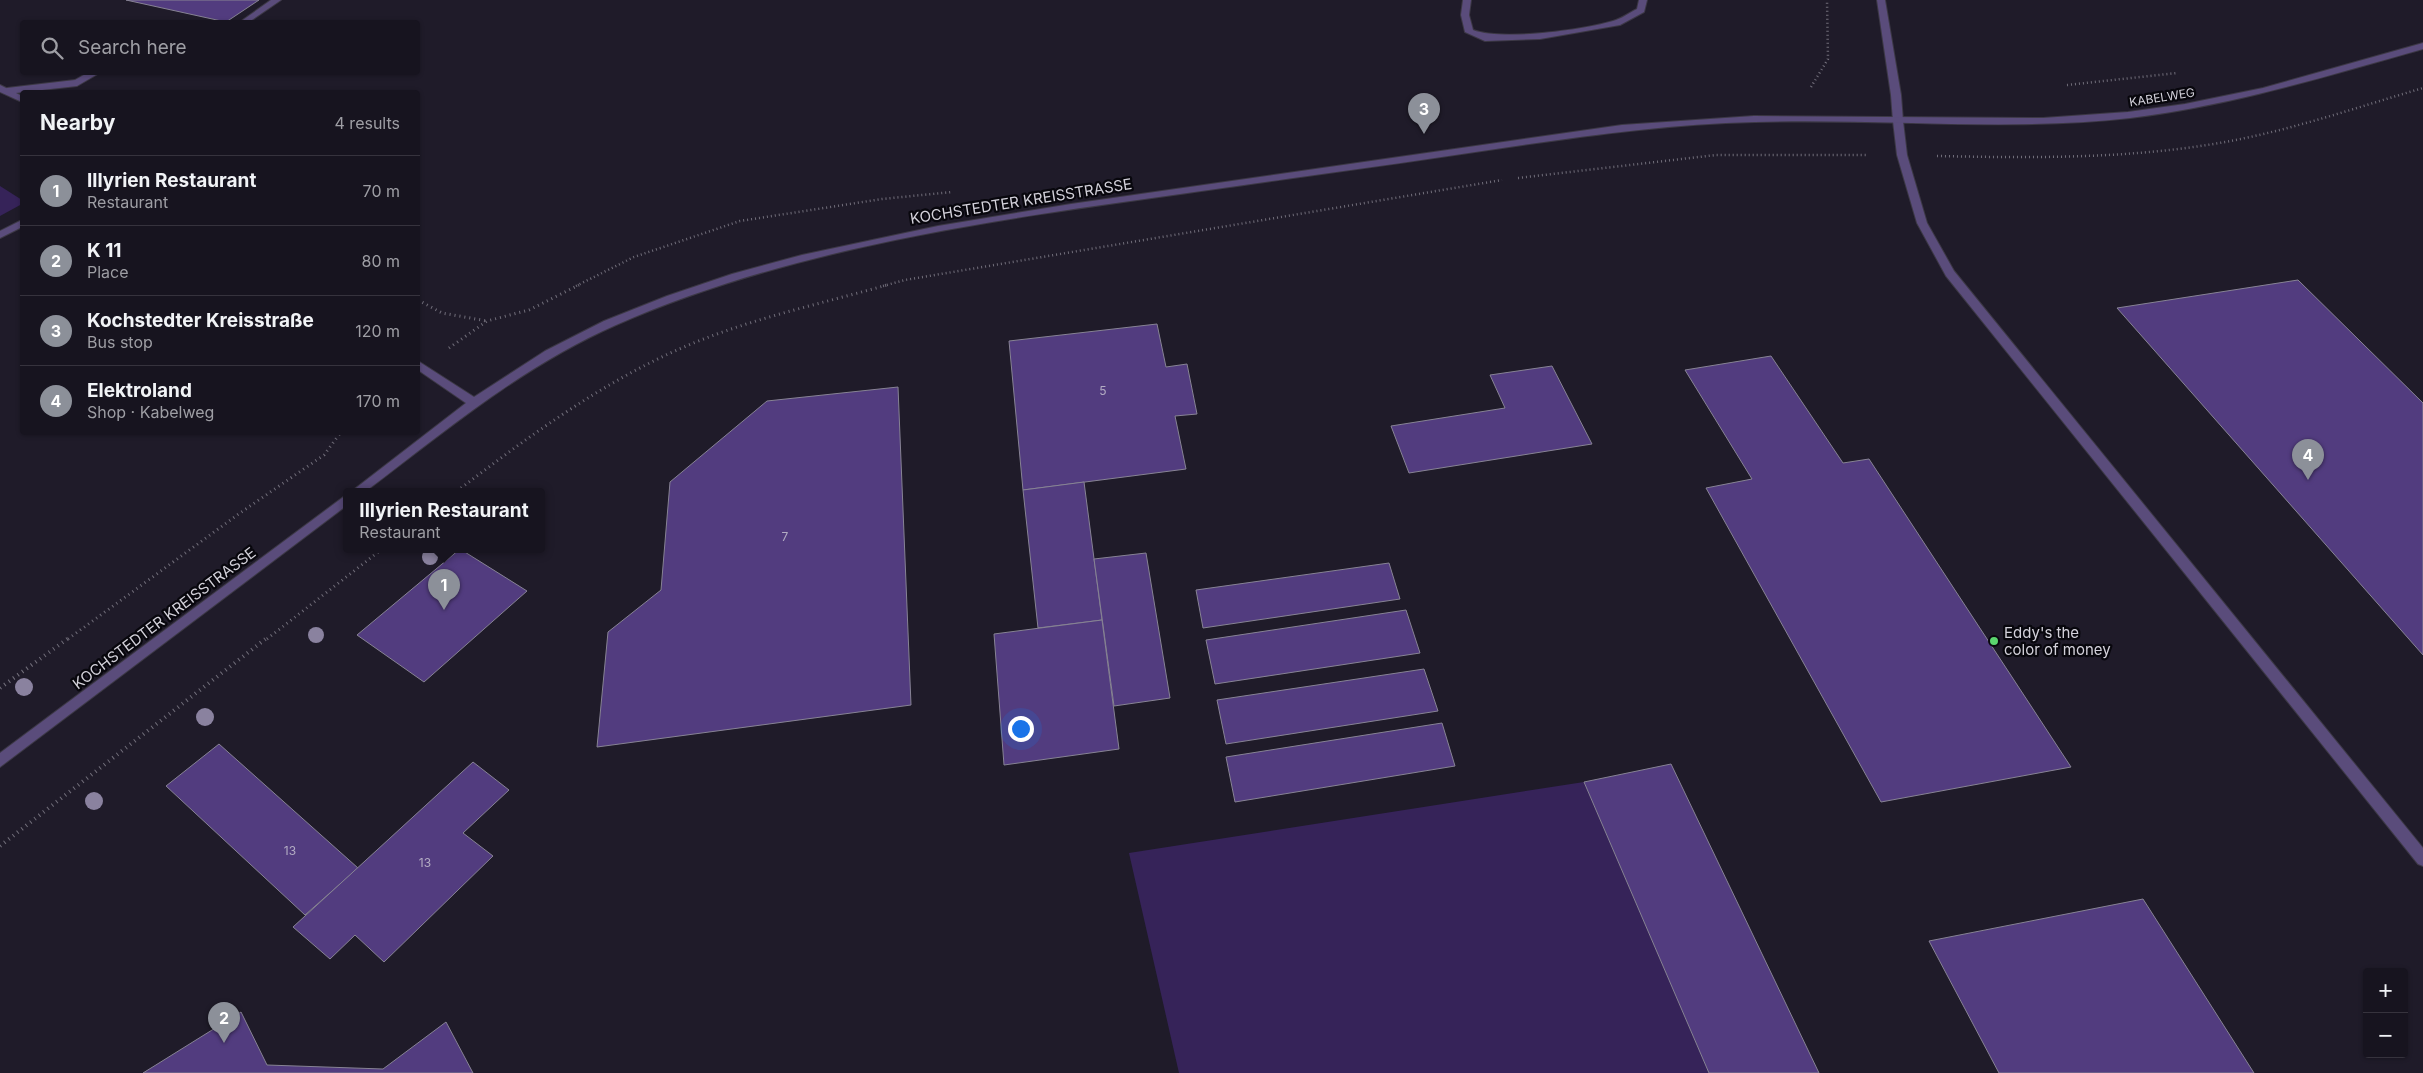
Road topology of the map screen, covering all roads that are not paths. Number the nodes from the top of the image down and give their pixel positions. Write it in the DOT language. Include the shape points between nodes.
graph roads {
  1 [pos="277,0"];
  2 [pos="1467,0"];
  3 [pos="1643,0"];
  4 [pos="1881,0"];
  5 [pos="247,20"];
  6 [pos="2423,46"];
  7 [pos="92,75"];
  8 [pos="4,90"];
  9 [pos="20,98"];
  10 [pos="1898,121"];
  11 [pos="20,224"];
  12 [pos="0,235"];
  13 [pos="420,366"];
  14 [pos="475,403"];
  15 [pos="362,488"];
  16 [pos="343,502"];
  17 [pos="0,761"];
  18 [pos="2423,859"];
  1 -- 5 [label="street"];
  2 -- 3 [label="street" via="1468,32 1485,38 1540,36 1617,23 1641,10"];
  4 -- 10 [label="street"];
  6 -- 10 [label="street, KABELWEG" via="2264,90 2175,109 2043,121"];
  7 -- 8 [label="street" via="77,83"];
  8 -- 9 [label="street"];
  10 -- 14 [label="street, KOCHSTEDTER KREISSTRASSE" via="1754,119 1622,128 1051,210 906,236 764,269 674,298 621,319 548,355"];
  10 -- 18 [label="street" via="1902,155 1922,223 1950,273"];
  11 -- 12 [label="street"];
  13 -- 14 [label="street"];
  14 -- 15 [label="street, KOCHSTEDTER KREISSTRASSE"];
  16 -- 17 [label="street, KOCHSTEDTER KREISSTRASSE"];
}
